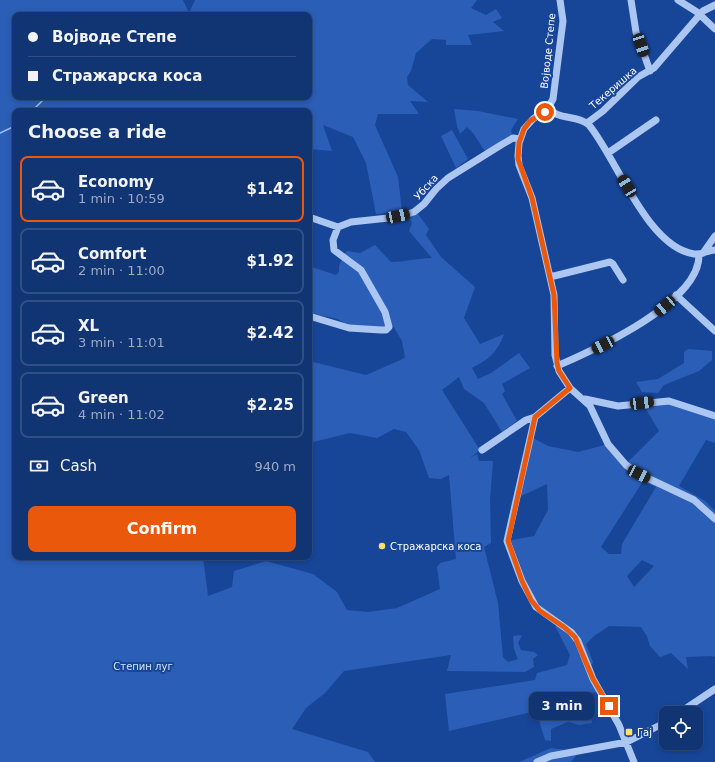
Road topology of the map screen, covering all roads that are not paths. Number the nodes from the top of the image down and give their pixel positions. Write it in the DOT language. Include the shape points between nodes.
graph roads {
  1 [pos="560,0"];
  2 [pos="631,0"];
  3 [pos="678,0"];
  4 [pos="715,5"];
  5 [pos="700,14"];
  6 [pos="715,30"];
  7 [pos="650,71"];
  8 [pos="548,108"];
  9 [pos="656,120"];
  10 [pos="587,123"];
  11 [pos="520,139"];
  12 [pos="608,153"];
  13 [pos="312,218"];
  14 [pos="338,228"];
  15 [pos="715,236"];
  16 [pos="715,250"];
  17 [pos="701,254"];
  18 [pos="550,277"];
  19 [pos="622,280"];
  20 [pos="676,295"];
  21 [pos="312,317"];
  22 [pos="715,331"];
  23 [pos="557,366"];
  24 [pos="570,388"];
  25 [pos="583,398"];
  26 [pos="715,416"];
  27 [pos="535,417"];
  28 [pos="482,450"];
  29 [pos="715,519"];
  30 [pos="714,691"];
  31 [pos="691,706"];
  32 [pos="659,726"];
  33 [pos="627,742"];
  34 [pos="537,762"];
  35 [pos="634,762"];
  1 -- 8 [label="street, Војводе Степе" via="563,21 554,92"];
  2 -- 7 [label="street" via="636,32"];
  3 -- 5 [label="street"];
  4 -- 5 [label="street, Текеришка" via="706,8"];
  5 -- 6 [label="street"];
  5 -- 7 [label="street, Текеришка"];
  7 -- 10 [label="street, Текеришка" via="635,80"];
  8 -- 10 [label="street, Текеришка" via="556,114"];
  8 -- 11 [label="street" via="530,121"];
  9 -- 12 [label="street"];
  10 -- 12 [label="street"];
  11 -- 14 [label="street, Убска" via="513,138 507,141 448,178 414,212 351,222"];
  11 -- 18 [label="street" via="519,165 532,198"];
  12 -- 17 [label="street" via="662,237 678,249"];
  13 -- 14 [label="street"];
  14 -- 21 [label="street" via="333,240 334,250 361,270 385,312 389,327 386,330 349,328"];
  15 -- 17 [label="street"];
  16 -- 17 [label="street"];
  17 -- 20 [label="street" via="691,278"];
  18 -- 19 [label="street" via="610,262"];
  18 -- 23 [label="street" via="556,305"];
  20 -- 22 [label="street"];
  20 -- 23 [label="street" via="636,327"];
  23 -- 24 [label="street"];
  24 -- 25 [label="street"];
  24 -- 27 [label="street"];
  25 -- 26 [label="street" via="618,406 669,401"];
  25 -- 29 [label="street" via="608,444 626,465 639,474 691,498"];
  27 -- 28 [label="street" via="526,420"];
  27 -- 33 [label="street" via="508,541 531,600 540,611 575,637 593,679"];
  30 -- 31 [label="street"];
  32 -- 33 [label="street"];
  33 -- 34 [label="street" via="551,756"];
  33 -- 35 [label="street"];
}
